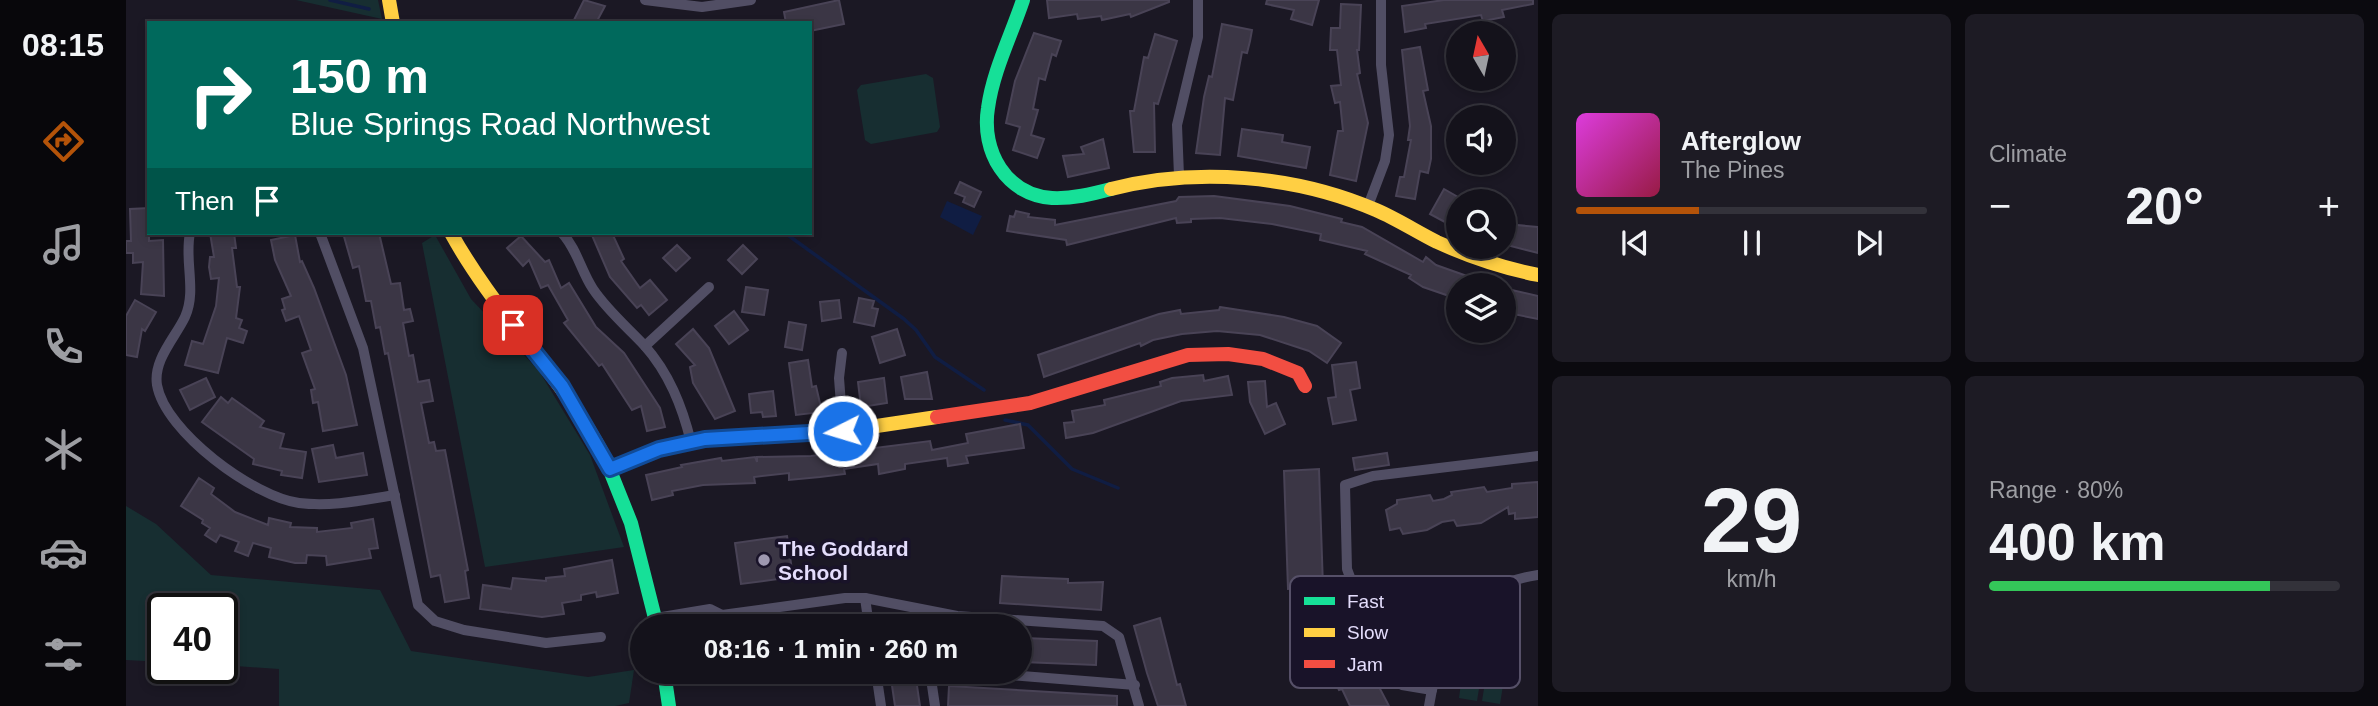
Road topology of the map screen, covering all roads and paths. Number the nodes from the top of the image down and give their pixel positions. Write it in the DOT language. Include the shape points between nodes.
graph roads {
  1 [pos="389,0"];
  2 [pos="645,0"];
  3 [pos="751,0"];
  4 [pos="1023,0"];
  5 [pos="1198,0"];
  6 [pos="1381,0"];
  7 [pos="393,21"];
  8 [pos="1179,176"];
  9 [pos="1368,206"];
  10 [pos="190,235"];
  11 [pos="321,235"];
  12 [pos="452,235"];
  13 [pos="564,235"];
  14 [pos="1538,275"];
  15 [pos="709,287"];
  16 [pos="645,346"];
  17 [pos="842,353"];
  18 [pos="1305,386"];
  19 [pos="843,431"];
  20 [pos="691,442"];
  21 [pos="1538,456"];
  22 [pos="610,469"];
  23 [pos="395,495"];
  24 [pos="1538,575"];
  25 [pos="1350,576"];
  26 [pos="1520,580"];
  27 [pos="865,598"];
  28 [pos="921,610"];
  29 [pos="654,614"];
  30 [pos="692,614"];
  31 [pos="720,614"];
  32 [pos="729,614"];
  33 [pos="867,614"];
  34 [pos="922,614"];
  35 [pos="601,637"];
  36 [pos="1032,677"];
  37 [pos="666,684"];
  38 [pos="878,684"];
  39 [pos="931,684"];
  40 [pos="1135,685"];
  41 [pos="1420,688"];
  42 [pos="1432,690"];
  43 [pos="669,706"];
  44 [pos="881,706"];
  45 [pos="934,706"];
  46 [pos="1139,706"];
  47 [pos="1429,706"];
  1 -- 7 [label="street"];
  2 -- 3 [label="street" via="702,8"];
  4 -- 8 [label="street" via="985,118 989,149 1000,170 1026,192 1051,199 1078,198"];
  5 -- 8 [label="street" via="1198,37 1177,125"];
  6 -- 9 [label="street" via="1381,65 1389,135 1385,161"];
  8 -- 9 [label="street" via="1308,189"];
  9 -- 14 [label="street" via="1455,250"];
  10 -- 23 [label="street" via="186,315 164,351 156,382 164,409 183,432 240,479 296,503 333,505"];
  11 -- 23 [label="street" via="363,348"];
  12 -- 22 [label="street" via="483,286 562,386"];
  13 -- 16 [label="street" via="592,288"];
  15 -- 16 [label="street"];
  16 -- 20 [label="street" via="675,392"];
  17 -- 19 [label="street"];
  18 -- 19 [label="street" via="1298,373 1263,359 1188,355 1030,403"];
  19 -- 20 [label="street"];
  20 -- 22 [label="street"];
  21 -- 25 [label="street" via="1373,476 1345,485 1344,547"];
  22 -- 29 [label="street" via="645,564"];
  23 -- 35 [label="street" via="418,605 435,621 547,643"];
  24 -- 26 [label="street"];
  27 -- 28 [label="street"];
  27 -- 32 [label="street"];
  27 -- 33 [label="street"];
  28 -- 34 [label="street"];
  28 -- 40 [label="street" via="1110,628 1119,637"];
  30 -- 31 [label="street" via="710,610"];
  36 -- 40 [label="street"];
  37 -- 43 [label="street"];
  38 -- 44 [label="street"];
  39 -- 45 [label="street"];
  40 -- 46 [label="street"];
  41 -- 42 [label="street"];
  42 -- 47 [label="street"];
}
